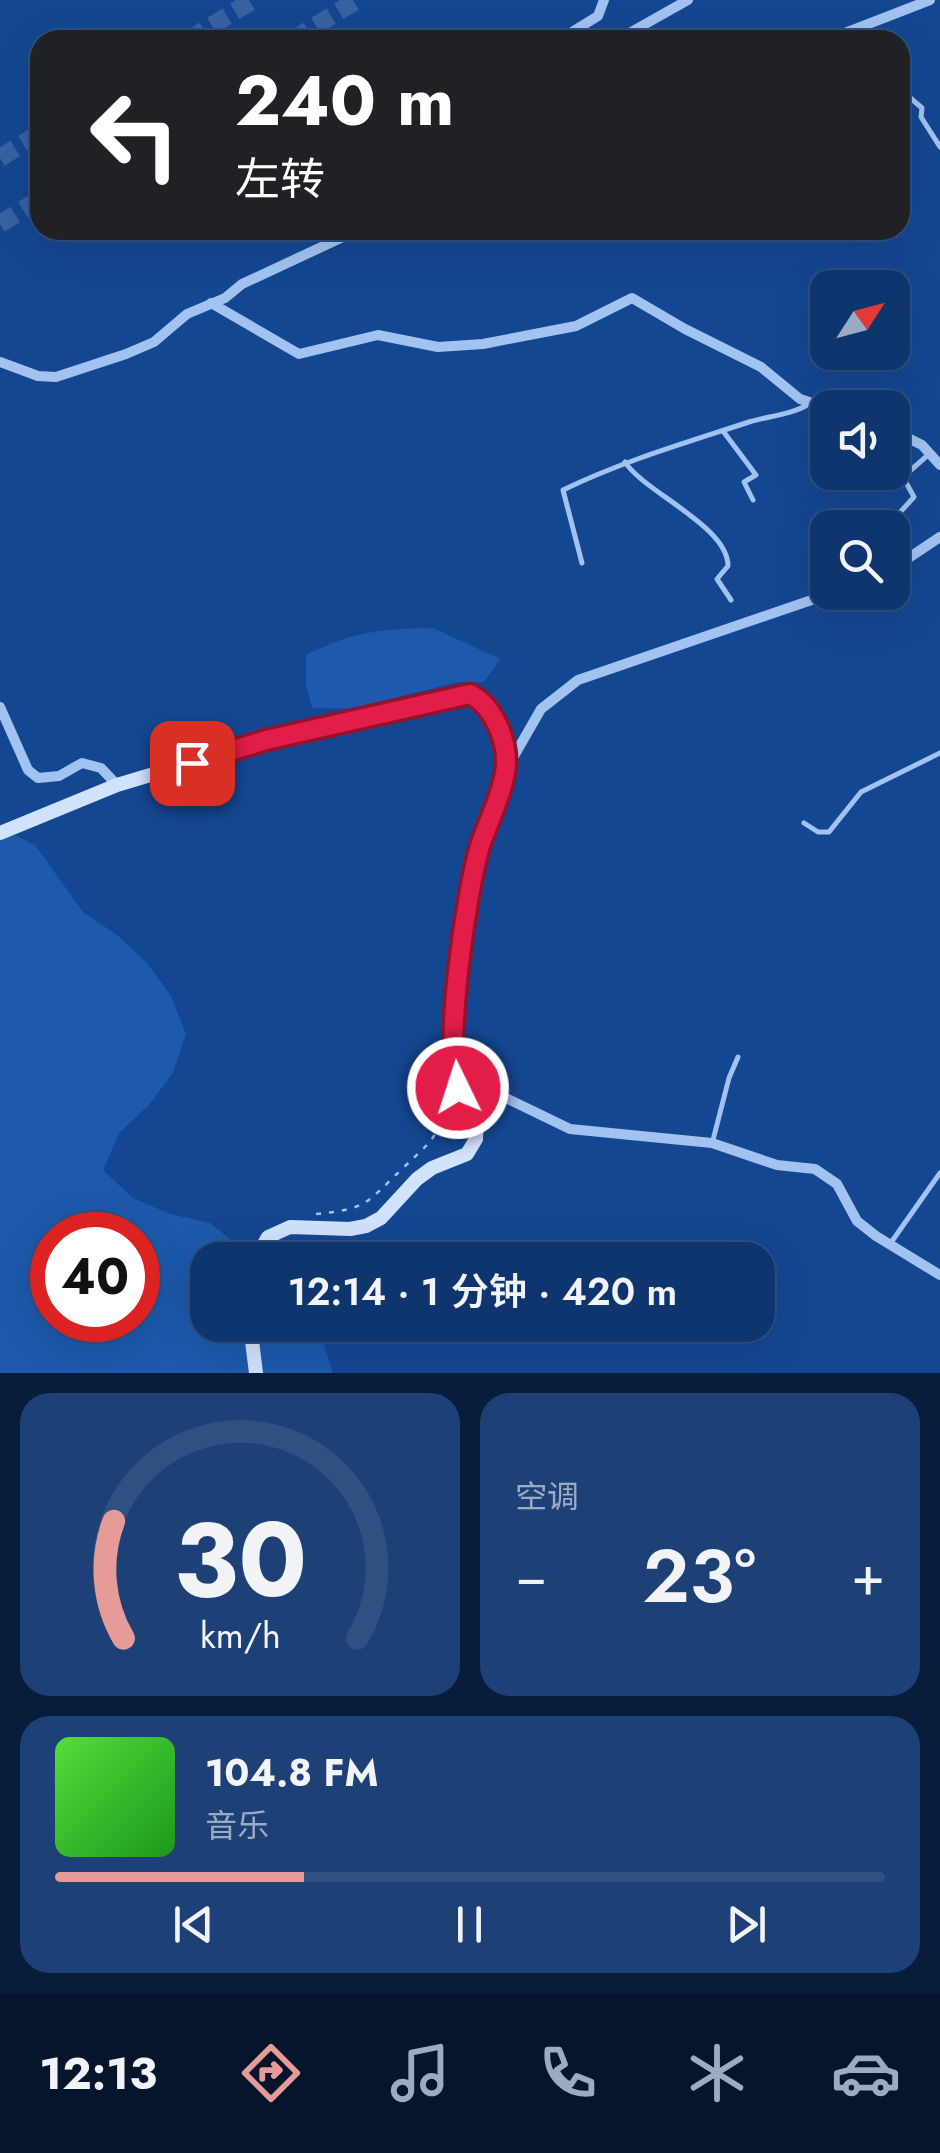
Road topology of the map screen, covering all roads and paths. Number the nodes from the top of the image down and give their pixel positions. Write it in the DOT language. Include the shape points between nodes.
graph roads {
  1 [pos="604,0"];
  2 [pos="688,0"];
  3 [pos="930,0"];
  4 [pos="576,30"];
  5 [pos="636,30"];
  6 [pos="852,30"];
  7 [pos="910,98"];
  8 [pos="940,147"];
  9 [pos="335,240"];
  10 [pos="211,303"];
  11 [pos="0,362"];
  12 [pos="810,402"];
  13 [pos="810,403"];
  14 [pos="723,431"];
  15 [pos="910,438"];
  16 [pos="930,453"];
  17 [pos="625,462"];
  18 [pos="940,465"];
  19 [pos="753,500"];
  20 [pos="902,510"];
  21 [pos="940,537"];
  22 [pos="910,557"];
  23 [pos="582,563"];
  24 [pos="731,600"];
  25 [pos="810,601"];
  26 [pos="0,707"];
  27 [pos="940,754"];
  28 [pos="506,771"];
  29 [pos="116,786"];
  30 [pos="804,823"];
  31 [pos="0,833"];
  32 [pos="454,1052"];
  33 [pos="738,1057"];
  34 [pos="443,1083"];
  35 [pos="712,1143"];
  36 [pos="940,1173"];
  37 [pos="303,1215"];
  38 [pos="265,1242"];
  39 [pos="890,1244"];
  40 [pos="940,1275"];
  41 [pos="252,1342"];
  42 [pos="256,1373"];
  1 -- 4 [label="street" via="598,16"];
  2 -- 5 [label="street"];
  3 -- 6 [label="street"];
  7 -- 8 [label="lane" via="922,108"];
  9 -- 10 [label="street"];
  10 -- 11 [label="street" via="154,342 71,373 38,376"];
  10 -- 12 [label="street" via="299,354 378,335 438,347 483,344 576,326 632,298 761,367"];
  13 -- 14 [label="lane"];
  14 -- 17 [label="lane"];
  14 -- 19 [label="lane" via="756,475 744,482"];
  15 -- 16 [label="street"];
  16 -- 18 [label="street"];
  16 -- 20 [label="lane" via="903,478 914,497"];
  17 -- 23 [label="lane" via="562,490"];
  17 -- 24 [label="lane" via="724,549 728,566 717,579"];
  21 -- 22 [label="street"];
  25 -- 28 [label="street" via="578,680 542,710"];
  26 -- 29 [label="street" via="28,770 38,778 82,764 101,768"];
  27 -- 30 [label="lane" via="861,792 830,832"];
  28 -- 29 [label="street" via="500,728 470,694 266,740"];
  28 -- 32 [label="street" via="479,850 458,974"];
  29 -- 31 [label="street"];
  32 -- 35 [label="street" via="477,1084 570,1129"];
  32 -- 38 [label="street" via="452,1071 477,1121 467,1154 432,1168 366,1226 290,1226"];
  33 -- 35 [label="lane"];
  34 -- 37 [label="path" via="433,1140 389,1185 350,1211"];
  35 -- 39 [label="street" via="778,1165 815,1169 837,1184 857,1220"];
  36 -- 39 [label="lane"];
  39 -- 40 [label="street"];
  41 -- 42 [label="street"];
}
